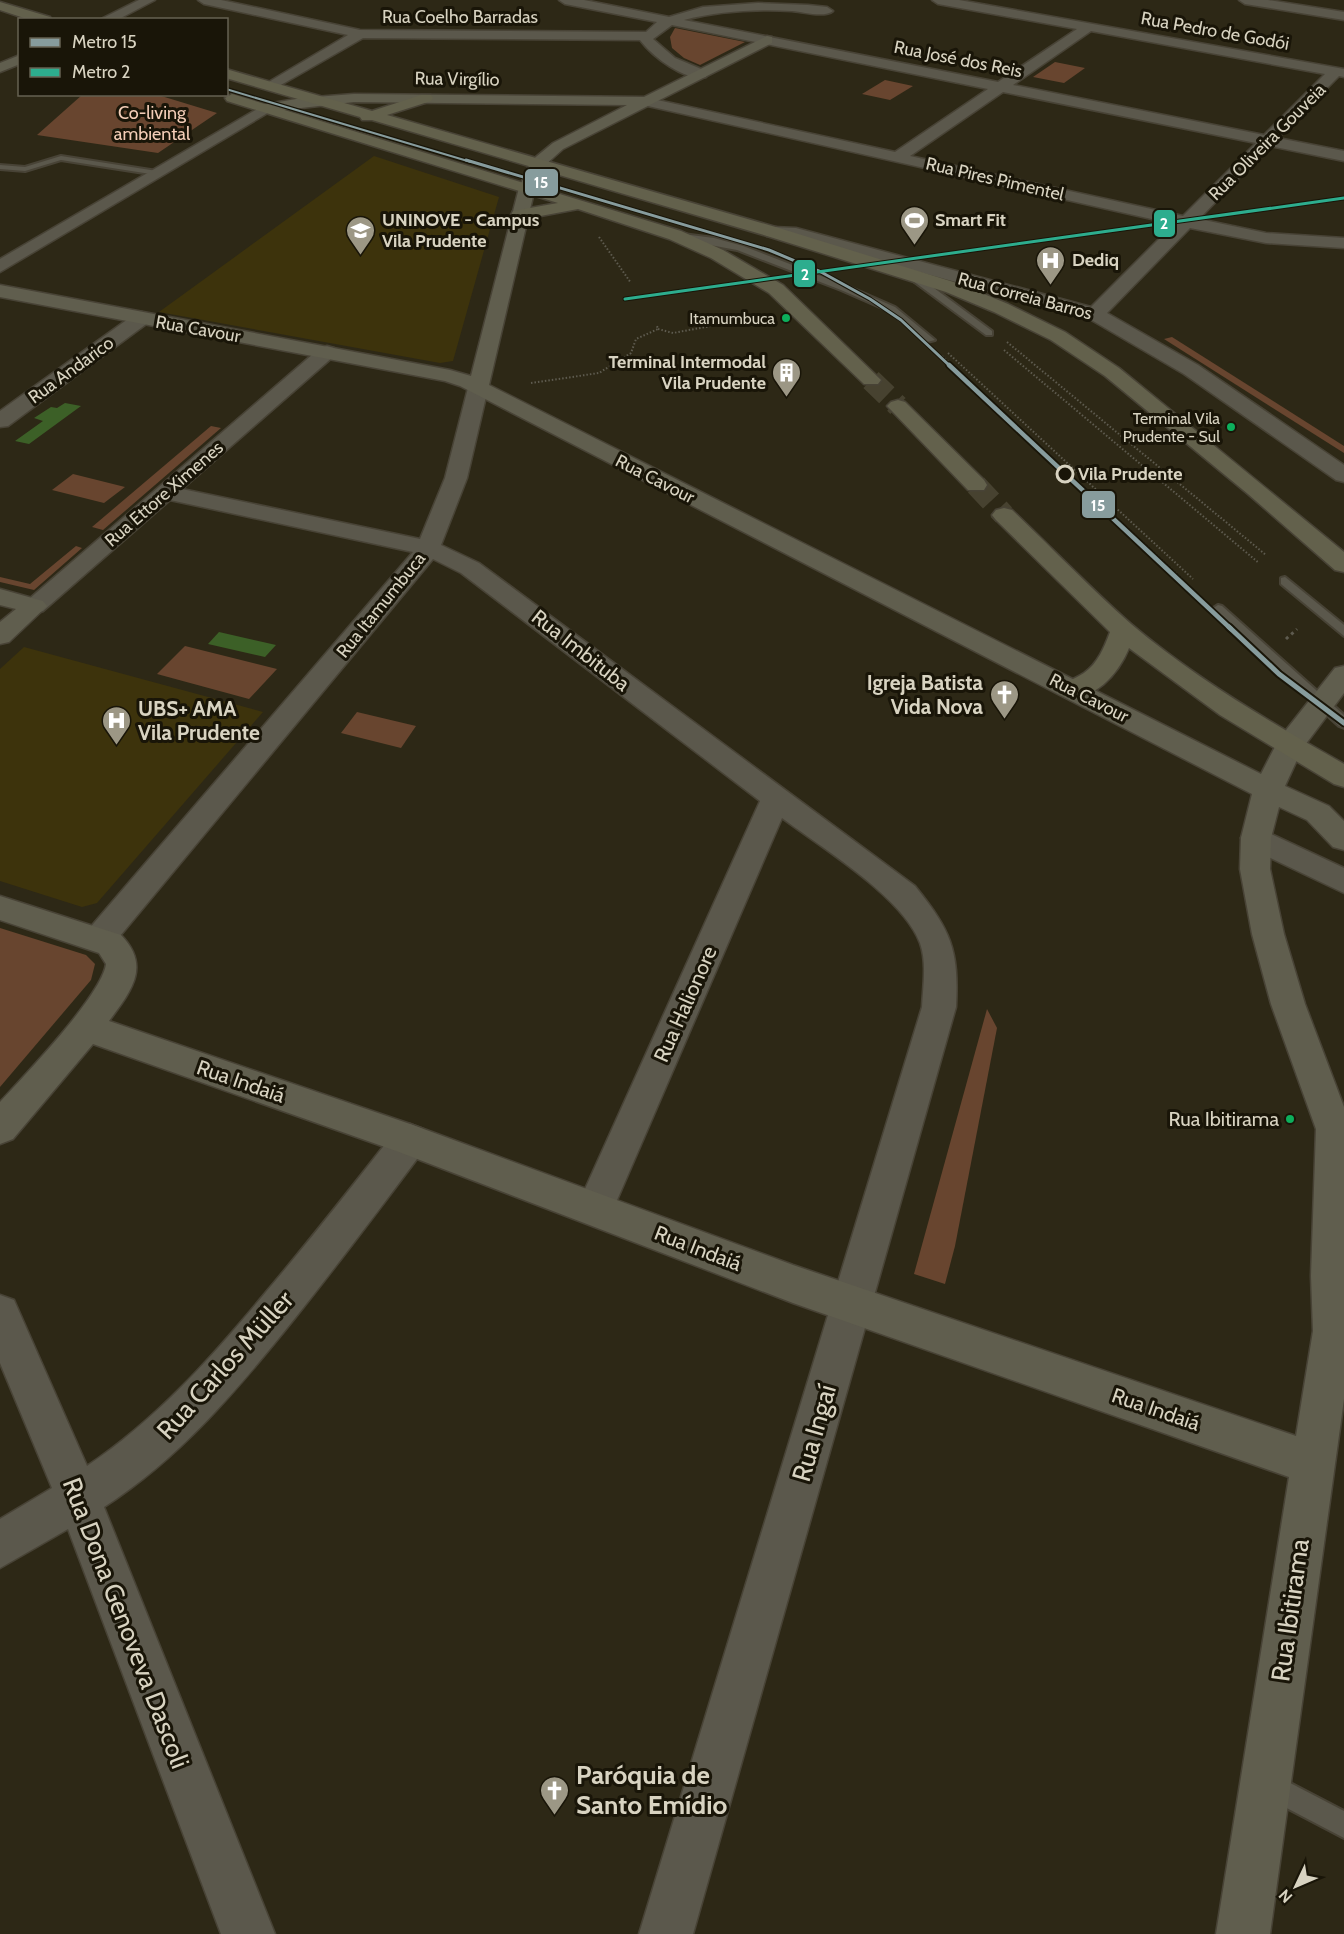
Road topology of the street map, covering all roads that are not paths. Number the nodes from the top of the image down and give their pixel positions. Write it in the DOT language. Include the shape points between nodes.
graph roads {
  1 [pos="149,0"];
  2 [pos="204,0"];
  3 [pos="565,0"];
  4 [pos="703,0"];
  5 [pos="938,0"];
  6 [pos="1245,0"];
  7 [pos="286,3"];
  8 [pos="0,6"];
  9 [pos="715,7"];
  10 [pos="258,12"];
  11 [pos="1344,16"];
  12 [pos="39,18"];
  13 [pos="109,18"];
  14 [pos="668,21"];
  15 [pos="806,21"];
  16 [pos="1089,27"];
  17 [pos="785,32"];
  18 [pos="360,34"];
  19 [pos="648,36"];
  20 [pos="768,40"];
  21 [pos="18,60"];
  22 [pos="0,68"];
  23 [pos="1340,72"];
  24 [pos="228,74"];
  25 [pos="701,74"];
  26 [pos="272,86"];
  27 [pos="1001,87"];
  28 [pos="227,96"];
  29 [pos="426,98"];
  30 [pos="320,100"];
  31 [pos="648,102"];
  32 [pos="625,107"];
  33 [pos="266,108"];
  34 [pos="372,115"];
  35 [pos="1282,126"];
  36 [pos="334,129"];
  37 [pos="1219,131"];
  38 [pos="1268,140"];
  39 [pos="1318,150"];
  40 [pos="1253,156"];
  41 [pos="1344,156"];
  42 [pos="898,158"];
  43 [pos="537,164"];
  44 [pos="0,167"];
  45 [pos="157,173"];
  46 [pos="527,188"];
  47 [pos="583,205"];
  48 [pos="519,215"];
  49 [pos="1186,222"];
  50 [pos="773,232"];
  51 [pos="675,236"];
  52 [pos="1344,243"];
  53 [pos="0,267"];
  54 [pos="907,273"];
  55 [pos="0,291"];
  56 [pos="1095,314"];
  57 [pos="142,318"];
  58 [pos="989,333"];
  59 [pos="930,340"];
  60 [pos="327,352"];
  61 [pos="871,380"];
  62 [pos="478,388"];
  63 [pos="898,406"];
  64 [pos="0,421"];
  65 [pos="1344,475"];
  66 [pos="976,485"];
  67 [pos="167,492"];
  68 [pos="1004,515"];
  69 [pos="1334,546"];
  70 [pos="428,548"];
  71 [pos="1344,565"];
  72 [pos="1285,581"];
  73 [pos="0,597"];
  74 [pos="34,606"];
  75 [pos="1218,609"];
  76 [pos="1123,630"];
  77 [pos="1344,632"];
  78 [pos="0,636"];
  79 [pos="1344,674"];
  80 [pos="1073,690"];
  81 [pos="1321,703"];
  82 [pos="1344,723"];
  83 [pos="1289,746"];
  84 [pos="1344,777"];
  85 [pos="1268,790"];
  86 [pos="776,799"];
  87 [pos="1256,838"];
  88 [pos="1344,840"];
  89 [pos="1344,882"];
  90 [pos="0,908"];
  91 [pos="933,930"];
  92 [pos="99,939"];
  93 [pos="86,1027"];
  94 [pos="0,1128"];
  95 [pos="410,1140"];
  96 [pos="595,1209"];
  97 [pos="851,1304"];
  98 [pos="0,1314"];
  99 [pos="1339,1333"];
  100 [pos="1312,1463"];
  101 [pos="78,1497"];
  102 [pos="0,1545"];
  103 [pos="1265,1783"];
  104 [pos="1344,1826"];
  105 [pos="248,1934"];
  106 [pos="666,1934"];
  107 [pos="1243,1934"];
  1 -- 13 [label="street"];
  2 -- 10 [label="street, Rua Coelho Barradas"];
  3 -- 14 [label="street, Rua José dos Reis"];
  4 -- 9 [label="street"];
  5 -- 16 [label="street, Rua Pedro de Godói"];
  6 -- 11 [label="street"];
  7 -- 10 [label="street"];
  8 -- 12 [label="highway"];
  9 -- 14 [label="street"];
  9 -- 15 [label="street" via="833,8"];
  10 -- 18 [label="street, Rua Coelho Barradas"];
  14 -- 19 [label="street"];
  14 -- 20 [label="street, Rua José dos Reis"];
  16 -- 23 [label="street, Rua Pedro de Godói"];
  16 -- 27 [label="street"];
  17 -- 20 [label="street"];
  18 -- 19 [label="street, Rua Coelho Barradas"];
  18 -- 26 [label="street"];
  19 -- 25 [label="street" via="646,39 657,54"];
  20 -- 25 [label="street"];
  20 -- 27 [label="street, Rua José dos Reis"];
  21 -- 22 [label="street"];
  23 -- 35 [label="street, Rua Oliveira Gouveia"];
  24 -- 26 [label="highway"];
  25 -- 31 [label="street"];
  26 -- 30 [label="highway"];
  27 -- 37 [label="street, Rua José dos Reis"];
  27 -- 42 [label="street"];
  28 -- 33 [label="highway"];
  29 -- 30 [label="street, Rua Virgílio"];
  29 -- 32 [label="street, Rua Virgílio"];
  29 -- 34 [label="highway"];
  30 -- 33 [label="street, Rua Virgílio"];
  30 -- 34 [label="highway"];
  31 -- 32 [label="street"];
  31 -- 42 [label="street, Rua Pires Pimentel"];
  32 -- 43 [label="street" via="558,146"];
  33 -- 36 [label="highway"];
  33 -- 45 [label="street"];
  34 -- 36 [label="highway"];
  34 -- 43 [label="highway"];
  35 -- 37 [label="street" via="1240,124"];
  35 -- 38 [label="street, Rua Oliveira Gouveia"];
  35 -- 39 [label="street" via="1315,138"];
  36 -- 46 [label="highway"];
  37 -- 38 [label="street, Rua José dos Reis"];
  37 -- 40 [label="street" via="1217,138 1221,143"];
  38 -- 39 [label="street, Rua José dos Reis"];
  38 -- 40 [label="street, Rua Oliveira Gouveia"];
  39 -- 40 [label="street" via="1294,158"];
  39 -- 41 [label="street, Rua José dos Reis"];
  40 -- 49 [label="street, Rua Oliveira Gouveia"];
  42 -- 49 [label="street, Rua Pires Pimentel"];
  43 -- 46 [label="street, Rua Itamumbuca"];
  43 -- 50 [label="highway"];
  44 -- 45 [label="lane" via="25,169 61,158"];
  45 -- 53 [label="street"];
  46 -- 47 [label="highway"];
  46 -- 48 [label="street, Rua Itamumbuca"];
  47 -- 48 [label="highway"];
  47 -- 51 [label="highway"];
  48 -- 62 [label="street, Rua Itamumbuca"];
  49 -- 52 [label="street, Rua Pires Pimentel" via="1266,238"];
  49 -- 56 [label="street, Rua Oliveira Gouveia"];
  50 -- 54 [label="highway"];
  50 -- 56 [label="street, Rua Correia Barros" via="796,234"];
  51 -- 59 [label="lane" via="740,248 844,288 892,309"];
  51 -- 61 [label="highway" via="758,276 776,289"];
  54 -- 58 [label="lane"];
  54 -- 69 [label="highway" via="1001,308 1076,348"];
  55 -- 57 [label="street, Rua Cavour"];
  56 -- 65 [label="street, Rua Correia Barros" via="1135,334"];
  57 -- 60 [label="street, Rua Cavour"];
  57 -- 64 [label="street, Rua Andarico"];
  60 -- 62 [label="street, Rua Cavour" via="450,376"];
  60 -- 67 [label="street, Rua Ettore Ximenes"];
  62 -- 70 [label="street, Rua Itamumbuca" via="456,484"];
  62 -- 80 [label="street, Rua Cavour"];
  63 -- 66 [label="highway"];
  67 -- 70 [label="street, Rua Imbituba"];
  67 -- 74 [label="street, Rua Ettore Ximenes"];
  68 -- 76 [label="highway"];
  69 -- 71 [label="highway"];
  70 -- 86 [label="street, Rua Imbituba" via="500,588"];
  70 -- 92 [label="street, Rua Itamumbuca"];
  72 -- 77 [label="lane"];
  73 -- 74 [label="street"];
  74 -- 78 [label="street, Rua Ettore Ximenes"];
  75 -- 81 [label="lane"];
  76 -- 80 [label="highway" via="1103,673"];
  76 -- 83 [label="highway" via="1220,702"];
  79 -- 81 [label="street, Rua Ibitirama"];
  80 -- 85 [label="street, Rua Cavour"];
  81 -- 82 [label="lane"];
  81 -- 83 [label="street, Rua Ibitirama"];
  83 -- 84 [label="highway"];
  83 -- 85 [label="street, Rua Ibitirama"];
  85 -- 87 [label="street, Rua Ibitirama"];
  85 -- 88 [label="street, Rua Cavour" via="1318,813"];
  86 -- 91 [label="street, Rua Imbituba" via="904,894"];
  86 -- 96 [label="street, Rua Halionore"];
  87 -- 89 [label="street"];
  87 -- 99 [label="street, Rua Ibitirama" via="1255,869 1268,934 1288,1004 1334,1129 1331,1276"];
  90 -- 92 [label="street"];
  91 -- 97 [label="street, Rua Ingaí" via="942,962 939,1007"];
  92 -- 93 [label="street" via="118,952 122,965 117,985"];
  93 -- 94 [label="street"];
  93 -- 95 [label="street, Rua Indaiá"];
  95 -- 96 [label="street, Rua Indaiá"];
  95 -- 101 [label="street, Rua Carlos Müller" via="328,1248 214,1383 151,1446"];
  96 -- 97 [label="street, Rua Indaiá"];
  97 -- 100 [label="street, Rua Indaiá"];
  97 -- 106 [label="street, Rua Ingaí"];
  98 -- 101 [label="street, Rua Dona Genoveva Dascoli"];
  99 -- 100 [label="street, Rua Ibitirama"];
  100 -- 103 [label="street, Rua Ibitirama"];
  101 -- 102 [label="street, Rua Carlos Müller"];
  101 -- 105 [label="street, Rua Dona Genoveva Dascoli"];
  103 -- 104 [label="lane"];
  103 -- 107 [label="street, Rua Ibitirama"];
}
